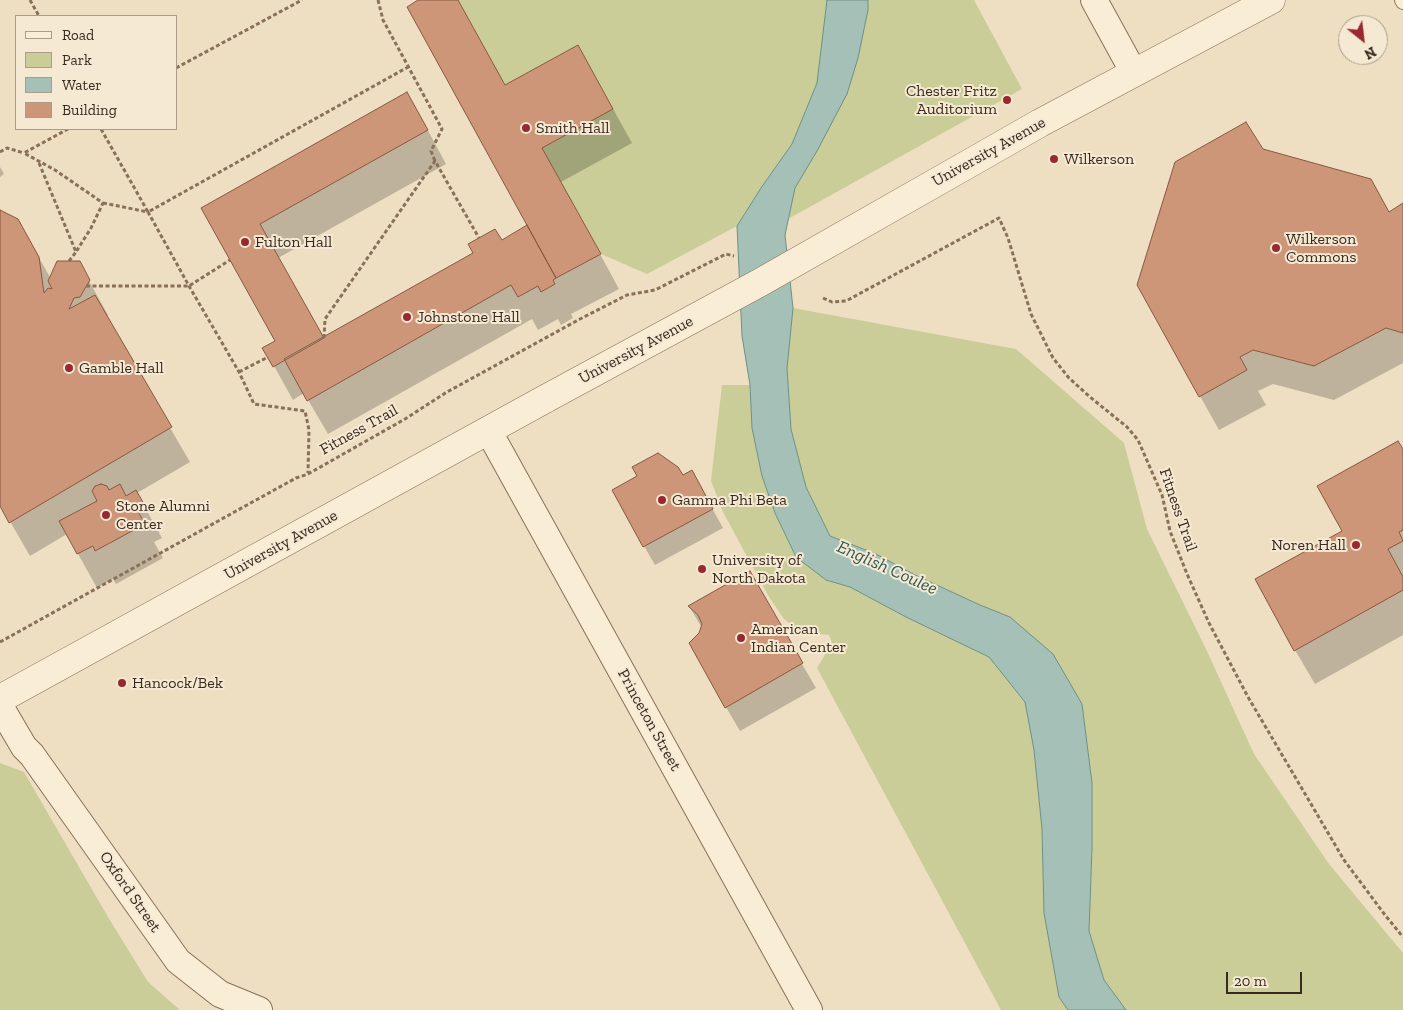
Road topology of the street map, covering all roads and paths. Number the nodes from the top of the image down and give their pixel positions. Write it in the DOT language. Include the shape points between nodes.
graph roads {
  1 [pos="30,0"];
  2 [pos="302,0"];
  3 [pos="378,0"];
  4 [pos="1094,0"];
  5 [pos="1271,0"];
  6 [pos="38,15"];
  7 [pos="178,67"];
  8 [pos="408,67"];
  9 [pos="1134,73"];
  10 [pos="66,130"];
  11 [pos="102,130"];
  12 [pos="0,152"];
  13 [pos="24,154"];
  14 [pos="435,161"];
  15 [pos="40,162"];
  16 [pos="104,203"];
  17 [pos="148,212"];
  18 [pos="478,238"];
  19 [pos="76,252"];
  20 [pos="734,256"];
  21 [pos="230,260"];
  22 [pos="70,261"];
  23 [pos="86,286"];
  24 [pos="189,286"];
  25 [pos="823,298"];
  26 [pos="324,338"];
  27 [pos="268,358"];
  28 [pos="239,372"];
  29 [pos="488,430"];
  30 [pos="308,474"];
  31 [pos="0,642"];
  32 [pos="0,698"];
  33 [pos="0,706"];
  34 [pos="1403,937"];
  35 [pos="258,1010"];
  36 [pos="809,1010"];
  1 -- 6 [label="path"];
  2 -- 7 [label="path"];
  3 -- 8 [label="path" via="383,20"];
  4 -- 9 [label="street"];
  5 -- 9 [label="street, University Avenue"];
  8 -- 14 [label="path" via="442,130 431,151"];
  8 -- 17 [label="path"];
  9 -- 29 [label="street, University Avenue, bridge"];
  10 -- 13 [label="path"];
  11 -- 17 [label="path"];
  12 -- 13 [label="path" via="7,148"];
  13 -- 15 [label="path"];
  14 -- 18 [label="path"];
  14 -- 26 [label="path" via="325,318"];
  15 -- 16 [label="path"];
  15 -- 19 [label="path"];
  16 -- 17 [label="path"];
  16 -- 19 [label="path"];
  17 -- 24 [label="path"];
  19 -- 22 [label="path"];
  20 -- 30 [label="path, Fitness Trail" via="726,254 655,290 627,295 447,392"];
  21 -- 24 [label="path"];
  23 -- 24 [label="path"];
  24 -- 28 [label="path"];
  25 -- 34 [label="path, Fitness Trail" via="832,302 852,298 999,218 1031,314 1053,358 1069,378 1138,440 1162,495 1170,531 1187,574 1244,688 1344,860"];
  27 -- 28 [label="path"];
  28 -- 30 [label="path" via="254,404 305,411 309,430"];
  29 -- 32 [label="street, University Avenue"];
  29 -- 36 [label="street, Princeton Street"];
  30 -- 31 [label="path, Fitness Trail" via="255,500"];
  33 -- 35 [label="street, Oxford Street" via="24,747 178,961 220,994"];
}
